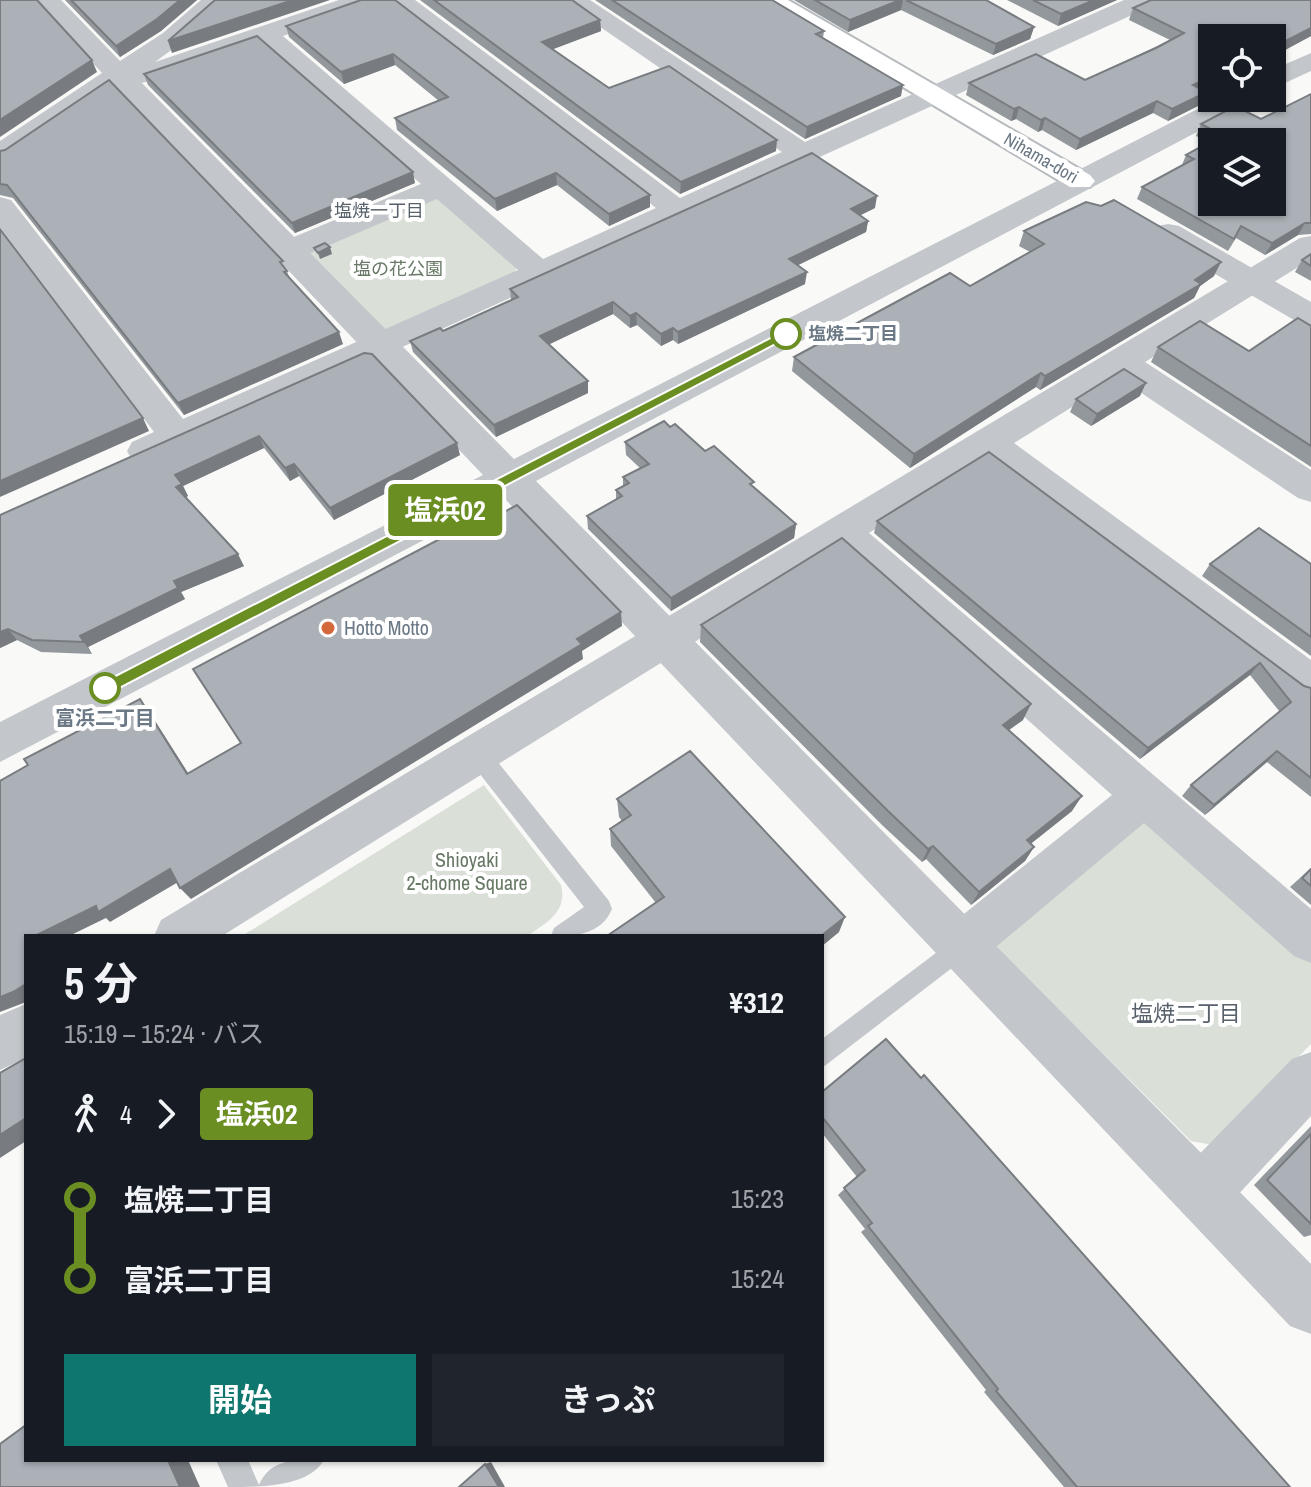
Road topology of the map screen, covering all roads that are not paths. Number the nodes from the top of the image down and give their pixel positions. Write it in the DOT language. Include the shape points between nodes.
graph roads {
  1 [pos="47,0"];
  2 [pos="216,0"];
  3 [pos="364,0"];
  4 [pos="399,0"];
  5 [pos="573,0"];
  6 [pos="770,0"];
  7 [pos="1145,0"];
  8 [pos="1032,26"];
  9 [pos="265,33"];
  10 [pos="1057,39"];
  11 [pos="1311,61"];
  12 [pos="1286,74"];
  13 [pos="121,78"];
  14 [pos="934,95"];
  15 [pos="1217,112"];
  16 [pos="0,154"];
  17 [pos="804,154"];
  18 [pos="440,187"];
  19 [pos="1093,189"];
  20 [pos="0,206"];
  21 [pos="679,211"];
  22 [pos="1146,220"];
  23 [pos="1311,245"];
  24 [pos="288,251"];
  25 [pos="541,274"];
  26 [pos="1252,282"];
  27 [pos="1311,316"];
  28 [pos="381,346"];
  29 [pos="1120,362"];
  30 [pos="177,436"];
  31 [pos="988,442"];
  32 [pos="123,461"];
  33 [pos="509,477"];
  34 [pos="1311,488"];
  35 [pos="841,531"];
  36 [pos="664,639"];
  37 [pos="1311,683"];
  38 [pos="0,743"];
  39 [pos="477,753"];
  40 [pos="1145,795"];
  41 [pos="181,934"];
  42 [pos="566,934"];
  43 [pos="1311,940"];
  44 [pos="961,946"];
  45 [pos="24,1030"];
  46 [pos="0,1044"];
  47 [pos="824,1053"];
  48 [pos="1311,1078"];
  49 [pos="1202,1192"];
  50 [pos="1311,1305"];
  51 [pos="233,1462"];
  52 [pos="305,1462"];
  53 [pos="244,1487"];
  54 [pos="274,1487"];
  1 -- 13 [label="street"];
  2 -- 13 [label="street"];
  3 -- 9 [label="street"];
  4 -- 21 [label="street"];
  5 -- 17 [label="street"];
  6 -- 14 [label="main road, Nihama-dori"];
  7 -- 10 [label="street"];
  8 -- 10 [label="street"];
  9 -- 13 [label="street"];
  9 -- 18 [label="street"];
  10 -- 14 [label="street"];
  11 -- 12 [label="street"];
  13 -- 16 [label="street"];
  13 -- 24 [label="street"];
  14 -- 17 [label="street"];
  14 -- 19 [label="main road, Nihama-dori"];
  15 -- 19 [label="street"];
  17 -- 21 [label="street"];
  18 -- 24 [label="street"];
  18 -- 25 [label="street"];
  19 -- 33 [label="street"];
  20 -- 30 [label="street"];
  21 -- 25 [label="street"];
  22 -- 26 [label="street"];
  23 -- 26 [label="street"];
  24 -- 28 [label="street"];
  25 -- 28 [label="street"];
  26 -- 27 [label="street"];
  26 -- 29 [label="street"];
  28 -- 30 [label="street"];
  28 -- 33 [label="street"];
  29 -- 31 [label="street"];
  29 -- 34 [label="street"];
  30 -- 32 [label="street"];
  31 -- 35 [label="street"];
  31 -- 37 [label="street"];
  33 -- 36 [label="street"];
  33 -- 38 [label="street"];
  35 -- 36 [label="street"];
  35 -- 40 [label="street"];
  36 -- 39 [label="street"];
  36 -- 44 [label="street"];
  39 -- 41 [label="street"];
  39 -- 42 [label="lane" via="600,909"];
  40 -- 43 [label="street"];
  40 -- 44 [label="street"];
  44 -- 47 [label="lane"];
  44 -- 49 [label="street"];
  45 -- 46 [label="street"];
  48 -- 49 [label="street"];
  49 -- 50 [label="street"];
  51 -- 53 [label="lane"];
  52 -- 54 [label="lane"];
}
